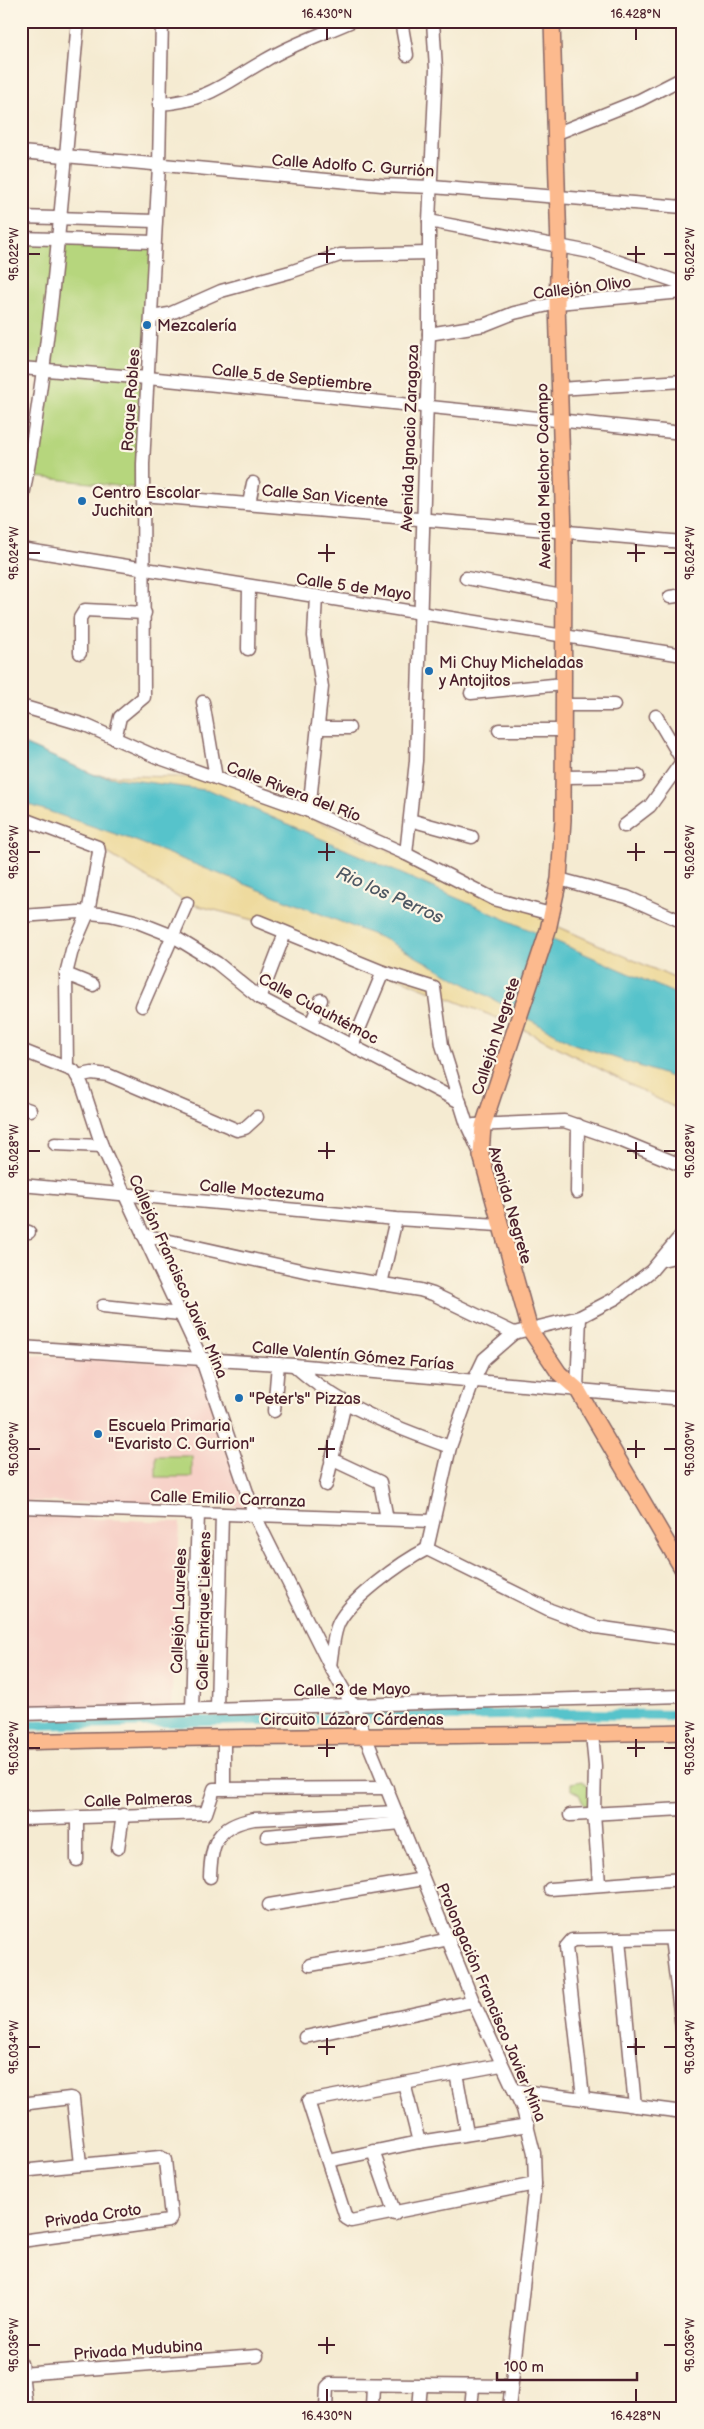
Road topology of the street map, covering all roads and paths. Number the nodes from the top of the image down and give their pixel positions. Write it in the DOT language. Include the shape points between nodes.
graph roads {
  1 [pos="78,21"];
  2 [pos="162,21"];
  3 [pos="352,21"];
  4 [pos="401,21"];
  5 [pos="433,21"];
  6 [pos="552,21"];
  7 [pos="407,55"];
  8 [pos="683,78"];
  9 [pos="160,104"];
  10 [pos="555,134"];
  11 [pos="21,152"];
  12 [pos="66,155"];
  13 [pos="159,165"];
  14 [pos="432,187"];
  15 [pos="556,198"];
  16 [pos="683,207"];
  17 [pos="21,217"];
  18 [pos="61,217"];
  19 [pos="155,220"];
  20 [pos="429,221"];
  21 [pos="21,238"];
  22 [pos="60,238"];
  23 [pos="154,242"];
  24 [pos="559,248"];
  25 [pos="429,253"];
  26 [pos="683,285"];
  27 [pos="683,292"];
  28 [pos="557,303"];
  29 [pos="152,317"];
  30 [pos="429,334"];
  31 [pos="21,368"];
  32 [pos="43,371"];
  33 [pos="148,378"];
  34 [pos="683,381"];
  35 [pos="559,389"];
  36 [pos="426,406"];
  37 [pos="560,420"];
  38 [pos="683,433"];
  39 [pos="253,483"];
  40 [pos="143,495"];
  41 [pos="249,504"];
  42 [pos="21,506"];
  43 [pos="422,520"];
  44 [pos="564,534"];
  45 [pos="683,542"];
  46 [pos="21,549"];
  47 [pos="142,568"];
  48 [pos="466,578"];
  49 [pos="249,587"];
  50 [pos="316,596"];
  51 [pos="562,596"];
  52 [pos="420,612"];
  53 [pos="145,613"];
  54 [pos="562,636"];
  55 [pos="248,649"];
  56 [pos="80,654"];
  57 [pos="683,656"];
  58 [pos="563,684"];
  59 [pos="471,694"];
  60 [pos="203,702"];
  61 [pos="564,705"];
  62 [pos="614,705"];
  63 [pos="21,706"];
  64 [pos="656,716"];
  65 [pos="317,728"];
  66 [pos="349,728"];
  67 [pos="499,730"];
  68 [pos="564,730"];
  69 [pos="115,740"];
  70 [pos="683,760"];
  71 [pos="564,776"];
  72 [pos="638,776"];
  73 [pos="216,778"];
  74 [pos="309,812"];
  75 [pos="21,818"];
  76 [pos="410,820"];
  77 [pos="624,826"];
  78 [pos="472,837"];
  79 [pos="406,854"];
  80 [pos="559,879"];
  81 [pos="187,903"];
  82 [pos="88,913"];
  83 [pos="551,914"];
  84 [pos="21,916"];
  85 [pos="258,921"];
  86 [pos="683,922"];
  87 [pos="548,930"];
  88 [pos="285,933"];
  89 [pos="173,936"];
  90 [pos="383,972"];
  91 [pos="66,974"];
  92 [pos="93,985"];
  93 [pos="260,998"];
  94 [pos="321,1000"];
  95 [pos="142,1006"];
  96 [pos="311,1024"];
  97 [pos="352,1046"];
  98 [pos="21,1050"];
  99 [pos="67,1068"];
  100 [pos="77,1076"];
  101 [pos="460,1102"];
  102 [pos="257,1117"];
  103 [pos="467,1125"];
  104 [pos="578,1125"];
  105 [pos="483,1126"];
  106 [pos="55,1144"];
  107 [pos="102,1146"];
  108 [pos="480,1155"];
  109 [pos="683,1166"];
  110 [pos="21,1184"];
  111 [pos="577,1192"];
  112 [pos="124,1193"];
  113 [pos="396,1219"];
  114 [pos="499,1225"];
  115 [pos="683,1233"];
  116 [pos="143,1235"];
  117 [pos="683,1256"];
  118 [pos="662,1260"];
  119 [pos="381,1284"];
  120 [pos="103,1306"];
  121 [pos="180,1314"];
  122 [pos="580,1317"];
  123 [pos="530,1330"];
  124 [pos="514,1333"];
  125 [pos="21,1348"];
  126 [pos="202,1360"];
  127 [pos="278,1364"];
  128 [pos="294,1365"];
  129 [pos="473,1382"];
  130 [pos="577,1389"];
  131 [pos="683,1398"];
  132 [pos="346,1403"];
  133 [pos="274,1411"];
  134 [pos="450,1447"];
  135 [pos="331,1459"];
  136 [pos="326,1485"];
  137 [pos="21,1507"];
  138 [pos="198,1513"];
  139 [pos="222,1514"];
  140 [pos="255,1516"];
  141 [pos="387,1519"];
  142 [pos="433,1521"];
  143 [pos="426,1548"];
  144 [pos="683,1570"];
  145 [pos="683,1639"];
  146 [pos="330,1666"];
  147 [pos="683,1696"];
  148 [pos="217,1708"];
  149 [pos="192,1709"];
  150 [pos="355,1709"];
  151 [pos="21,1714"];
  152 [pos="363,1732"];
  153 [pos="683,1732"];
  154 [pos="592,1734"];
  155 [pos="224,1737"];
  156 [pos="21,1742"];
  157 [pos="387,1788"];
  158 [pos="224,1789"];
  159 [pos="683,1810"];
  160 [pos="594,1813"];
  161 [pos="570,1814"];
  162 [pos="123,1815"];
  163 [pos="77,1817"];
  164 [pos="399,1818"];
  165 [pos="21,1819"];
  166 [pos="267,1836"];
  167 [pos="118,1848"];
  168 [pos="77,1860"];
  169 [pos="210,1877"];
  170 [pos="423,1879"];
  171 [pos="683,1879"];
  172 [pos="599,1884"];
  173 [pos="550,1890"];
  174 [pos="269,1905"];
  175 [pos="677,1938"];
  176 [pos="449,1939"];
  177 [pos="619,1939"];
  178 [pos="310,1965"];
  179 [pos="473,2001"];
  180 [pos="683,2036"];
  181 [pos="305,2037"];
  182 [pos="502,2065"];
  183 [pos="456,2073"];
  184 [pos="404,2083"];
  185 [pos="514,2090"];
  186 [pos="584,2097"];
  187 [pos="21,2104"];
  188 [pos="635,2106"];
  189 [pos="683,2112"];
  190 [pos="528,2124"];
  191 [pos="467,2133"];
  192 [pos="419,2142"];
  193 [pos="374,2151"];
  194 [pos="328,2161"];
  195 [pos="80,2164"];
  196 [pos="21,2171"];
  197 [pos="535,2184"];
  198 [pos="395,2214"];
  199 [pos="21,2240"];
  200 [pos="257,2356"];
  201 [pos="22,2370"];
  202 [pos="374,2385"];
  203 [pos="421,2385"];
  204 [pos="472,2386"];
  205 [pos="510,2386"];
  206 [pos="26,2408"];
  207 [pos="326,2408"];
  208 [pos="372,2408"];
  209 [pos="419,2408"];
  210 [pos="471,2408"];
  211 [pos="509,2408"];
  1 -- 12 [label="street"];
  2 -- 9 [label="street, Roque Robles"];
  3 -- 9 [label="street" via="289,48 225,86 194,99"];
  4 -- 7 [label="street"];
  5 -- 14 [label="street, Avenida Ignacio Zaragoza" via="436,69"];
  6 -- 10 [label="main road, Avenida Melchor Ocampo"];
  8 -- 10 [label="street" via="640,100"];
  9 -- 13 [label="street, Roque Robles"];
  10 -- 15 [label="main road, Avenida Melchor Ocampo"];
  11 -- 12 [label="street, Calle Adolfo C. Gurrión"];
  12 -- 13 [label="street, Calle Adolfo C. Gurrión"];
  12 -- 18 [label="street"];
  13 -- 14 [label="street, Calle Adolfo C. Gurrión"];
  13 -- 19 [label="street, Roque Robles"];
  14 -- 15 [label="street, Calle Adolfo C. Gurrión"];
  14 -- 20 [label="street, Avenida Ignacio Zaragoza"];
  15 -- 16 [label="street, Calle Adolfo C. Gurrión"];
  15 -- 24 [label="main road, Avenida Melchor Ocampo"];
  17 -- 18 [label="street"];
  18 -- 19 [label="street"];
  18 -- 22 [label="street"];
  19 -- 23 [label="street, Roque Robles"];
  20 -- 24 [label="street"];
  20 -- 25 [label="street, Avenida Ignacio Zaragoza"];
  21 -- 22 [label="street"];
  22 -- 23 [label="street"];
  22 -- 32 [label="street"];
  23 -- 29 [label="street, Roque Robles"];
  24 -- 26 [label="street" via="590,252"];
  24 -- 28 [label="main road, Avenida Melchor Ocampo"];
  25 -- 29 [label="street" via="340,255 221,291 169,314"];
  25 -- 30 [label="street, Avenida Ignacio Zaragoza"];
  27 -- 28 [label="street, Callejón Olivo"];
  28 -- 30 [label="street, Callejón Olivo" via="514,313 484,325"];
  28 -- 35 [label="main road, Avenida Melchor Ocampo"];
  29 -- 33 [label="street, Roque Robles"];
  30 -- 36 [label="street, Avenida Ignacio Zaragoza"];
  31 -- 32 [label="street, Calle 5 de Septiembre"];
  32 -- 33 [label="street, Calle 5 de Septiembre"];
  32 -- 42 [label="street"];
  33 -- 36 [label="street, Calle 5 de Septiembre"];
  33 -- 40 [label="street, Roque Robles"];
  34 -- 35 [label="street"];
  35 -- 37 [label="main road, Avenida Melchor Ocampo"];
  36 -- 37 [label="street, Calle 5 de Septiembre"];
  36 -- 43 [label="street, Avenida Ignacio Zaragoza"];
  37 -- 38 [label="street, Calle 5 de Septiembre"];
  37 -- 44 [label="main road, Avenida Melchor Ocampo"];
  39 -- 41 [label="street"];
  40 -- 41 [label="street, Calle San Vicente"];
  40 -- 47 [label="street, Roque Robles"];
  41 -- 43 [label="street, Calle San Vicente"];
  43 -- 44 [label="street, Calle San Vicente"];
  43 -- 52 [label="street, Avenida Ignacio Zaragoza"];
  44 -- 45 [label="street, Calle San Vicente"];
  44 -- 51 [label="main road, Avenida Melchor Ocampo"];
  46 -- 47 [label="street, Calle 5 de Mayo"];
  47 -- 49 [label="street, Calle 5 de Mayo"];
  47 -- 53 [label="street, Roque Robles"];
  48 -- 51 [label="street"];
  49 -- 50 [label="street, Calle 5 de Mayo"];
  49 -- 55 [label="street"];
  50 -- 52 [label="street, Calle 5 de Mayo"];
  50 -- 65 [label="street" via="314,636 322,687"];
  51 -- 54 [label="main road, Avenida Melchor Ocampo"];
  52 -- 54 [label="street, Calle 5 de Mayo"];
  52 -- 76 [label="street, Avenida Ignacio Zaragoza" via="416,761"];
  53 -- 56 [label="street" via="84,610 80,618"];
  53 -- 69 [label="street, Roque Robles" via="144,697 120,717"];
  54 -- 57 [label="street, Calle 5 de Mayo"];
  54 -- 58 [label="main road, Avenida Melchor Ocampo"];
  58 -- 59 [label="street"];
  58 -- 61 [label="main road, Avenida Melchor Ocampo"];
  60 -- 73 [label="street"];
  61 -- 62 [label="street"];
  61 -- 68 [label="main road, Avenida Melchor Ocampo"];
  63 -- 69 [label="street, Calle Rivera del Río" via="85,726"];
  64 -- 70 [label="street"];
  65 -- 66 [label="street"];
  65 -- 74 [label="street"];
  67 -- 68 [label="street"];
  68 -- 71 [label="main road, Avenida Melchor Ocampo"];
  69 -- 73 [label="street, Calle Rivera del Río"];
  70 -- 77 [label="street" via="650,806"];
  71 -- 72 [label="street"];
  71 -- 80 [label="main road, Avenida Melchor Ocampo"];
  73 -- 74 [label="street, Calle Rivera del Río"];
  74 -- 79 [label="street, Calle Rivera del Río"];
  75 -- 82 [label="street" via="98,847"];
  76 -- 78 [label="street"];
  76 -- 79 [label="street, Avenida Ignacio Zaragoza"];
  79 -- 83 [label="street, Calle Rivera del Río" via="494,899"];
  80 -- 83 [label="main road, Avenida Melchor Ocampo"];
  80 -- 86 [label="street" via="627,897"];
  81 -- 89 [label="street"];
  82 -- 84 [label="street, Calle Cuauhtémoc"];
  82 -- 89 [label="street, Calle Cuauhtémoc" via="110,914"];
  82 -- 91 [label="street"];
  83 -- 87 [label="main road, Avenida Melchor Ocampo"];
  85 -- 88 [label="street"];
  87 -- 105 [label="main road, Callejón Negrete"];
  88 -- 90 [label="street"];
  88 -- 93 [label="street"];
  89 -- 93 [label="street, Calle Cuauhtémoc" via="217,963"];
  89 -- 95 [label="street"];
  90 -- 97 [label="street"];
  90 -- 101 [label="street, Avenida Negrete" via="434,988 442,1045"];
  91 -- 92 [label="street"];
  91 -- 99 [label="street"];
  93 -- 96 [label="street, Calle Cuauhtémoc"];
  94 -- 96 [label="street"];
  96 -- 97 [label="street, Calle Cuauhtémoc"];
  97 -- 101 [label="street, Calle Cuauhtémoc"];
  98 -- 99 [label="street"];
  99 -- 100 [label="street"];
  100 -- 102 [label="street" via="92,1073 108,1075 237,1130 246,1128"];
  100 -- 107 [label="street, Callejón Francisco Javier Mina"];
  101 -- 103 [label="street, Avenida Negrete"];
  103 -- 105 [label="street"];
  103 -- 108 [label="street, Avenida Negrete"];
  104 -- 105 [label="street" via="552,1121"];
  104 -- 109 [label="street"];
  104 -- 111 [label="street"];
  105 -- 108 [label="main road, Callejón Negrete"];
  106 -- 107 [label="street"];
  107 -- 112 [label="street, Callejón Francisco Javier Mina"];
  108 -- 114 [label="main road, Avenida Negrete"];
  110 -- 112 [label="street, Calle Moctezuma"];
  112 -- 113 [label="street, Calle Moctezuma"];
  112 -- 116 [label="street, Callejón Francisco Javier Mina"];
  113 -- 114 [label="street, Calle Moctezuma"];
  113 -- 119 [label="street"];
  114 -- 123 [label="main road, Avenida Negrete"];
  115 -- 118 [label="street"];
  116 -- 119 [label="street" via="309,1272"];
  116 -- 121 [label="street, Callejón Francisco Javier Mina"];
  117 -- 118 [label="street"];
  118 -- 122 [label="street" via="631,1288"];
  119 -- 124 [label="street" via="433,1294"];
  120 -- 121 [label="street"];
  121 -- 126 [label="street, Callejón Francisco Javier Mina"];
  122 -- 123 [label="street"];
  122 -- 130 [label="street"];
  123 -- 124 [label="street"];
  123 -- 130 [label="main road, Avenida Negrete" via="553,1366"];
  124 -- 129 [label="street" via="484,1359"];
  125 -- 126 [label="street, Calle Valentín Gómez Farías"];
  126 -- 127 [label="street, Calle Valentín Gómez Farías"];
  126 -- 140 [label="street, Callejón Francisco Javier Mina"];
  127 -- 128 [label="street, Calle Valentín Gómez Farías"];
  127 -- 133 [label="street"];
  128 -- 129 [label="street, Calle Valentín Gómez Farías"];
  128 -- 132 [label="street"];
  129 -- 130 [label="street, Calle Valentín Gómez Farías"];
  129 -- 134 [label="street"];
  130 -- 131 [label="street, Calle Valentín Gómez Farías"];
  130 -- 144 [label="main road, Avenida Negrete"];
  132 -- 134 [label="street" via="395,1428"];
  132 -- 135 [label="street"];
  134 -- 142 [label="street"];
  135 -- 136 [label="street"];
  135 -- 141 [label="street" via="380,1482"];
  137 -- 138 [label="street, Calle Emilio Carranza"];
  138 -- 139 [label="street, Calle Emilio Carranza"];
  138 -- 149 [label="street, Callejón Laureles"];
  139 -- 140 [label="street, Calle Emilio Carranza"];
  139 -- 148 [label="street, Calle Enrique Liekens"];
  140 -- 141 [label="street, Calle Emilio Carranza"];
  140 -- 146 [label="street, Callejón Francisco Javier Mina"];
  141 -- 142 [label="street, Calle Emilio Carranza"];
  142 -- 143 [label="street"];
  143 -- 145 [label="street" via="550,1610 596,1627"];
  143 -- 146 [label="street" via="404,1561 346,1611 337,1627"];
  146 -- 150 [label="street, Callejón Francisco Javier Mina"];
  147 -- 150 [label="street, Calle 3 de Mayo"];
  148 -- 149 [label="street, Calle 3 de Mayo"];
  148 -- 150 [label="street, Calle 3 de Mayo"];
  149 -- 151 [label="street, Calle 3 de Mayo"];
  150 -- 152 [label="street, Callejón Francisco Javier Mina"];
  152 -- 154 [label="main road, Circuito Lázaro Cárdenas"];
  152 -- 155 [label="main road, Circuito Lázaro Cárdenas"];
  152 -- 157 [label="street, Prolongación Francisco Javier Mina"];
  153 -- 154 [label="main road, Circuito Lázaro Cárdenas"];
  154 -- 160 [label="street"];
  155 -- 156 [label="main road, Circuito Lázaro Cárdenas"];
  155 -- 158 [label="street"];
  157 -- 158 [label="street"];
  157 -- 164 [label="street, Prolongación Francisco Javier Mina"];
  158 -- 162 [label="street, Calle Palmeras" via="214,1789 206,1813"];
  159 -- 160 [label="street"];
  160 -- 161 [label="street"];
  160 -- 172 [label="street"];
  162 -- 163 [label="street, Calle Palmeras"];
  162 -- 167 [label="street"];
  163 -- 165 [label="street, Calle Palmeras"];
  163 -- 168 [label="street"];
  164 -- 166 [label="street"];
  164 -- 169 [label="street" via="254,1819 235,1822 221,1834 210,1854"];
  164 -- 170 [label="street, Prolongación Francisco Javier Mina"];
  170 -- 174 [label="street"];
  170 -- 176 [label="street, Prolongación Francisco Javier Mina"];
  171 -- 172 [label="street"];
  172 -- 173 [label="street"];
  175 -- 177 [label="street"];
  175 -- 180 [label="street"];
  176 -- 178 [label="street"];
  176 -- 179 [label="street, Prolongación Francisco Javier Mina"];
  177 -- 186 [label="street" via="572,1940 566,1946"];
  177 -- 188 [label="street"];
  179 -- 181 [label="street"];
  179 -- 182 [label="street, Prolongación Francisco Javier Mina"];
  182 -- 183 [label="street"];
  182 -- 185 [label="street, Prolongación Francisco Javier Mina"];
  183 -- 184 [label="street"];
  183 -- 191 [label="street"];
  184 -- 192 [label="street"];
  184 -- 194 [label="street" via="309,2100"];
  185 -- 186 [label="street"];
  185 -- 190 [label="street, Prolongación Francisco Javier Mina"];
  186 -- 188 [label="street"];
  187 -- 195 [label="street" via="73,2100"];
  188 -- 189 [label="street"];
  190 -- 191 [label="street"];
  190 -- 197 [label="street, Prolongación Francisco Javier Mina" via="534,2153"];
  191 -- 192 [label="street"];
  192 -- 193 [label="street"];
  193 -- 194 [label="street"];
  193 -- 198 [label="street"];
  194 -- 198 [label="street" via="346,2218 351,2221"];
  195 -- 196 [label="street"];
  195 -- 199 [label="street, Privada Croto" via="160,2157 165,2160 169,2221"];
  197 -- 198 [label="street"];
  197 -- 205 [label="street, Prolongación Francisco Javier Mina"];
  200 -- 201 [label="street, Privada Mudubina"];
  201 -- 206 [label="street"];
  202 -- 203 [label="street"];
  202 -- 207 [label="street" via="330,2384"];
  202 -- 208 [label="street"];
  203 -- 204 [label="street"];
  203 -- 209 [label="street"];
  204 -- 205 [label="street"];
  204 -- 210 [label="street"];
  205 -- 211 [label="street, Prolongación Francisco Javier Mina"];
}
